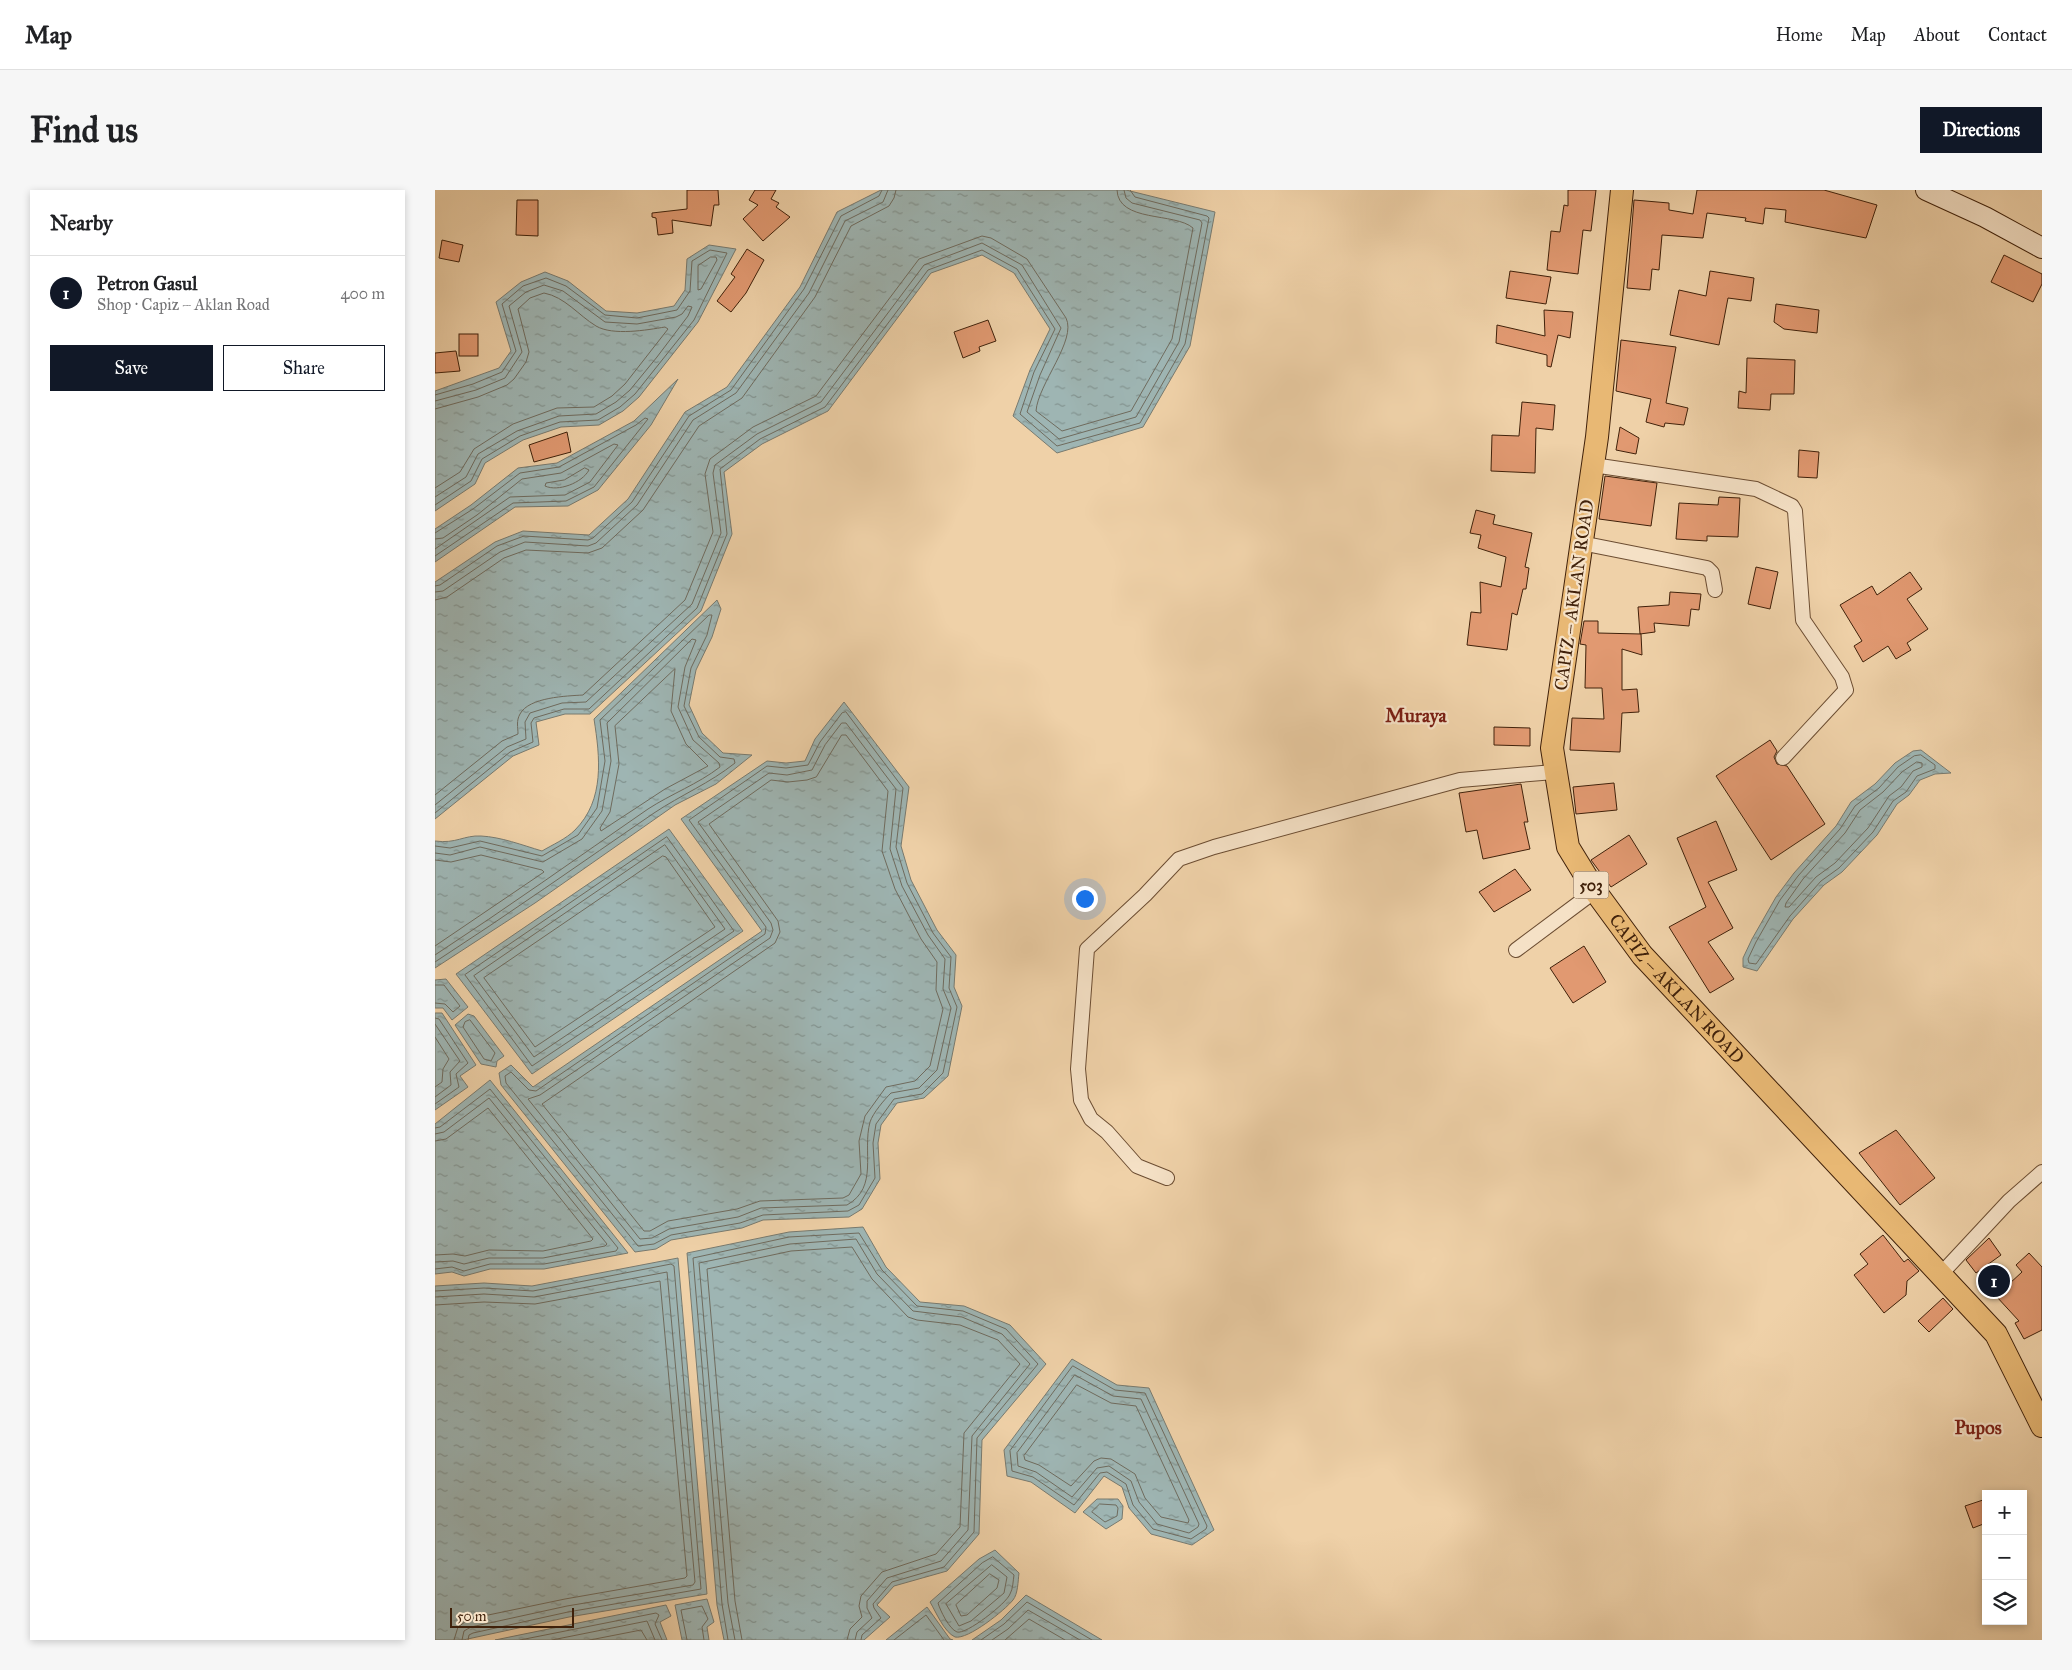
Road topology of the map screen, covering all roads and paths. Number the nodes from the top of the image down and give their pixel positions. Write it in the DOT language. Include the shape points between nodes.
graph roads {
  1 [pos="1621,190"];
  2 [pos="1926,190"];
  3 [pos="2042,248"];
  4 [pos="1593,465"];
  5 [pos="1581,543"];
  6 [pos="1715,590"];
  7 [pos="1783,758"];
  8 [pos="1555,772"];
  9 [pos="1595,891"];
  10 [pos="1516,950"];
  11 [pos="2042,1172"];
  12 [pos="1167,1178"];
  13 [pos="1941,1274"];
  14 [pos="2042,1426"];
  1 -- 4 [label="main road, CAPIZ – AKLAN ROAD / 503"];
  2 -- 3 [label="main road"];
  4 -- 5 [label="main road, CAPIZ – AKLAN ROAD / 503"];
  4 -- 7 [label="street" via="1756,490 1792,506 1795,511 1803,620 1842,677 1846,690"];
  5 -- 6 [label="street" via="1707,568 1712,573"];
  5 -- 8 [label="main road, CAPIZ – AKLAN ROAD / 503" via="1552,748"];
  8 -- 9 [label="main road, CAPIZ – AKLAN ROAD / 503" via="1568,847"];
  8 -- 12 [label="street" via="1460,780 1179,859 1087,950 1078,1069 1081,1100 1091,1120 1107,1132 1137,1166"];
  9 -- 10 [label="street"];
  9 -- 13 [label="main road, CAPIZ – AKLAN ROAD / 503" via="1641,955"];
  11 -- 13 [label="street" via="2009,1201"];
  13 -- 14 [label="main road, CAPIZ – AKLAN ROAD / 503" via="1996,1334"];
}
